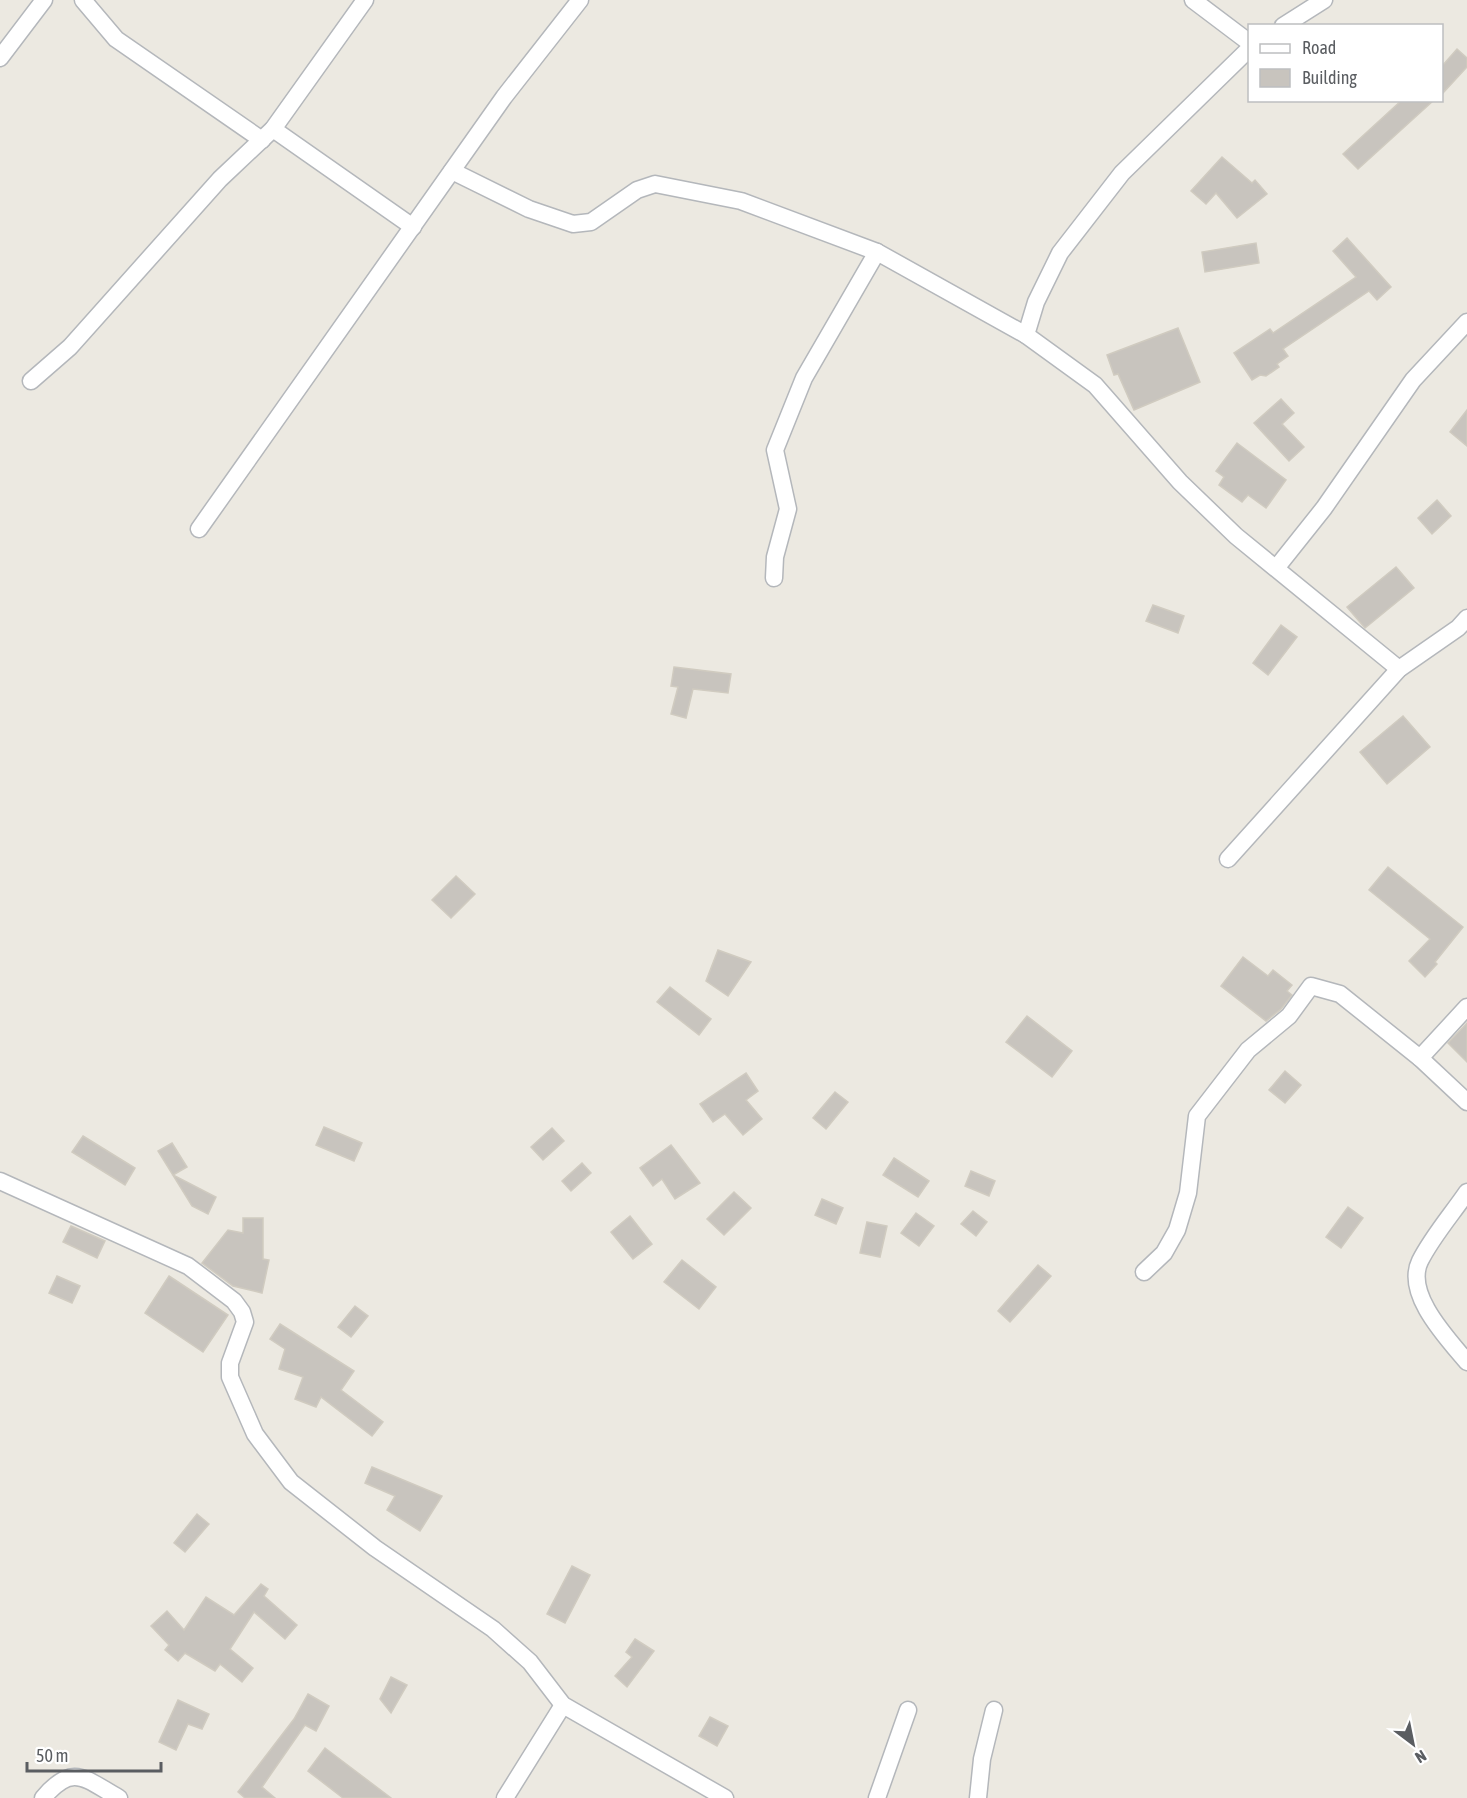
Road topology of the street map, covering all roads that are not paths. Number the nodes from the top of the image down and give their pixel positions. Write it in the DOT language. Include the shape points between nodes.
graph roads {
  1 [pos="44,0"];
  2 [pos="83,0"];
  3 [pos="365,0"];
  4 [pos="580,0"];
  5 [pos="1193,0"];
  6 [pos="1324,0"];
  7 [pos="1286,24"];
  8 [pos="1248,41"];
  9 [pos="1248,50"];
  10 [pos="0,58"];
  11 [pos="268,134"];
  12 [pos="452,171"];
  13 [pos="413,227"];
  14 [pos="877,252"];
  15 [pos="1467,322"];
  16 [pos="1026,335"];
  17 [pos="31,381"];
  18 [pos="199,529"];
  19 [pos="1276,567"];
  20 [pos="774,578"];
  21 [pos="1464,628"];
  22 [pos="1399,669"];
  23 [pos="1228,859"];
  24 [pos="1467,1007"];
  25 [pos="1420,1058"];
  26 [pos="1467,1102"];
  27 [pos="0,1181"];
  28 [pos="1467,1192"];
  29 [pos="1144,1272"];
  30 [pos="1467,1362"];
  31 [pos="563,1705"];
  32 [pos="908,1710"];
  33 [pos="994,1710"];
  34 [pos="43,1798"];
  35 [pos="118,1798"];
  36 [pos="505,1798"];
  37 [pos="725,1798"];
  38 [pos="878,1798"];
  39 [pos="978,1798"];
  1 -- 10 [label="street"];
  2 -- 11 [label="street" via="116,39"];
  3 -- 11 [label="street"];
  4 -- 12 [label="street"];
  5 -- 8 [label="street"];
  6 -- 7 [label="street"];
  9 -- 16 [label="street" via="1122,173 1060,253 1036,302"];
  11 -- 13 [label="street"];
  11 -- 17 [label="street" via="220,179 70,347"];
  12 -- 13 [label="street"];
  12 -- 14 [label="street" via="529,209 573,224 591,222 637,190 655,184 741,201"];
  13 -- 18 [label="street"];
  14 -- 16 [label="street"];
  14 -- 20 [label="street" via="804,378 775,450 788,509 775,557"];
  15 -- 19 [label="street" via="1413,380 1324,508"];
  16 -- 19 [label="street" via="1095,385 1188,489 1236,536"];
  19 -- 22 [label="street"];
  21 -- 22 [label="street"];
  22 -- 23 [label="street"];
  24 -- 25 [label="street"];
  25 -- 26 [label="street"];
  25 -- 29 [label="street" via="1340,994 1311,986 1289,1016 1248,1050 1197,1116 1188,1193 1177,1230 1164,1253"];
  27 -- 31 [label="street" via="188,1266 234,1301 245,1322 230,1363 230,1377 255,1434 291,1482 385,1555 493,1629 530,1662"];
  28 -- 30 [label="street" via="1419,1263 1418,1287 1435,1323"];
  31 -- 36 [label="street"];
  31 -- 37 [label="street"];
  32 -- 38 [label="street"];
  33 -- 39 [label="street" via="982,1759"];
  34 -- 35 [label="street" via="66,1777 79,1776"];
}
